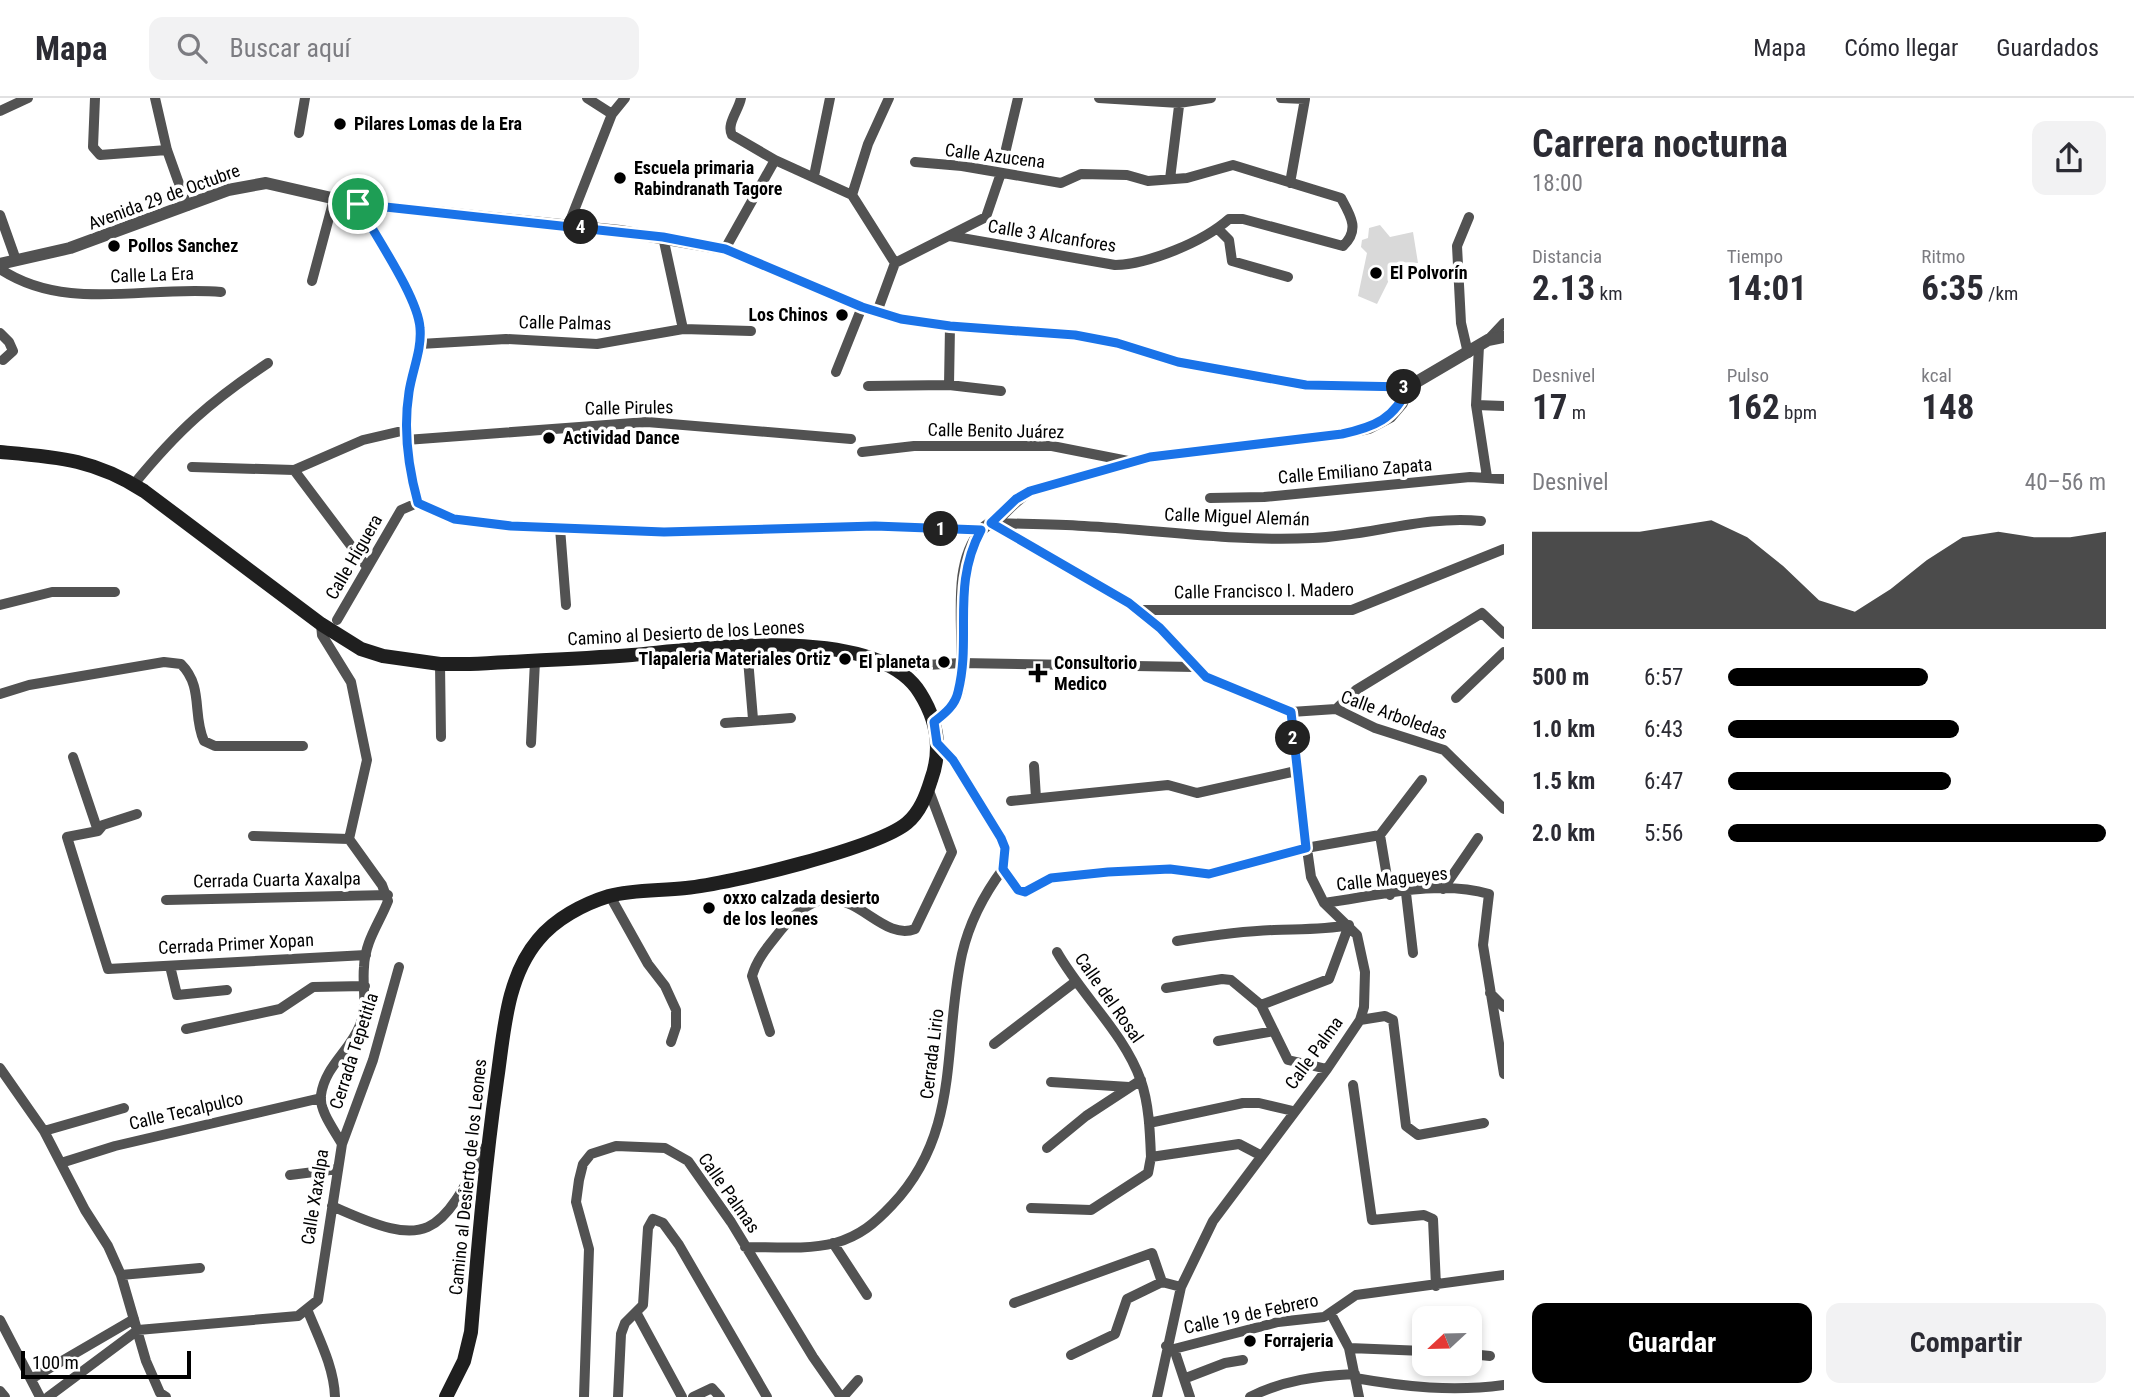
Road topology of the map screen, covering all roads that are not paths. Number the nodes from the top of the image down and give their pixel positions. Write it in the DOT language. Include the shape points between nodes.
graph roads {
  1 [pos="28,98"];
  2 [pos="95,98"];
  3 [pos="155,98"];
  4 [pos="305,98"];
  5 [pos="587,98"];
  6 [pos="625,98"];
  7 [pos="741,98"];
  8 [pos="831,98"];
  9 [pos="889,98"];
  10 [pos="1018,98"];
  11 [pos="1099,98"];
  12 [pos="1211,98"];
  13 [pos="1281,98"];
  14 [pos="1305,99"];
  15 [pos="1180,100"];
  16 [pos="0,111"];
  17 [pos="612,114"];
  18 [pos="299,133"];
  19 [pos="1006,149"];
  20 [pos="167,150"];
  21 [pos="775,160"];
  22 [pos="915,162"];
  23 [pos="1001,173"];
  24 [pos="814,176"];
  25 [pos="1170,179"];
  26 [pos="1290,183"];
  27 [pos="852,195"];
  28 [pos="334,199"];
  29 [pos="358,204"];
  30 [pos="187,206"];
  31 [pos="0,215"];
  32 [pos="1469,217"];
  33 [pos="568,226"];
  34 [pos="1218,229"];
  35 [pos="950,236"];
  36 [pos="663,237"];
  37 [pos="1343,246"];
  38 [pos="725,249"];
  39 [pos="16,260"];
  40 [pos="895,262"];
  41 [pos="0,266"];
  42 [pos="1288,277"];
  43 [pos="312,281"];
  44 [pos="221,292"];
  45 [pos="862,307"];
  46 [pos="877,313"];
  47 [pos="1504,324"];
  48 [pos="950,326"];
  49 [pos="682,329"];
  50 [pos="751,331"];
  51 [pos="0,333"];
  52 [pos="1504,337"];
  53 [pos="1484,343"];
  54 [pos="420,344"];
  55 [pos="1468,353"];
  56 [pos="3,360"];
  57 [pos="268,363"];
  58 [pos="836,372"];
  59 [pos="949,385"];
  60 [pos="868,386"];
  61 [pos="1408,387"];
  62 [pos="1000,391"];
  63 [pos="1476,405"];
  64 [pos="1504,406"];
  65 [pos="406,435"];
  66 [pos="851,439"];
  67 [pos="0,452"];
  68 [pos="862,452"];
  69 [pos="1128,461"];
  70 [pos="192,467"];
  71 [pos="293,470"];
  72 [pos="1488,477"];
  73 [pos="1504,479"];
  74 [pos="134,484"];
  75 [pos="1210,498"];
  76 [pos="418,503"];
  77 [pos="1481,521"];
  78 [pos="986,527"];
  79 [pos="560,528"];
  80 [pos="1504,549"];
  81 [pos="367,567"];
  82 [pos="116,592"];
  83 [pos="0,605"];
  84 [pos="566,605"];
  85 [pos="1138,610"];
  86 [pos="337,620"];
  87 [pos="321,624"];
  88 [pos="1504,634"];
  89 [pos="747,647"];
  90 [pos="1504,652"];
  91 [pos="535,661"];
  92 [pos="961,663"];
  93 [pos="440,664"];
  94 [pos="892,667"];
  95 [pos="1195,667"];
  96 [pos="0,694"];
  97 [pos="1455,698"];
  98 [pos="1336,709"];
  99 [pos="1291,712"];
  100 [pos="791,718"];
  101 [pos="753,719"];
  102 [pos="934,722"];
  103 [pos="725,723"];
  104 [pos="441,737"];
  105 [pos="531,743"];
  106 [pos="937,743"];
  107 [pos="303,746"];
  108 [pos="73,757"];
  109 [pos="1034,766"];
  110 [pos="1296,771"];
  111 [pos="1422,780"];
  112 [pos="928,788"];
  113 [pos="1036,798"];
  114 [pos="1011,801"];
  115 [pos="1504,809"];
  116 [pos="136,814"];
  117 [pos="98,831"];
  118 [pos="1380,835"];
  119 [pos="253,836"];
  120 [pos="1478,838"];
  121 [pos="349,839"];
  122 [pos="1306,848"];
  123 [pos="1003,869"];
  124 [pos="1443,889"];
  125 [pos="1406,893"];
  126 [pos="388,895"];
  127 [pos="1390,895"];
  128 [pos="610,896"];
  129 [pos="166,900"];
  130 [pos="1324,903"];
  131 [pos="1349,925"];
  132 [pos="1177,941"];
  133 [pos="1057,952"];
  134 [pos="1413,953"];
  135 [pos="366,955"];
  136 [pos="170,966"];
  137 [pos="399,967"];
  138 [pos="1075,982"];
  139 [pos="365,986"];
  140 [pos="1166,988"];
  141 [pos="226,990"];
  142 [pos="1490,993"];
  143 [pos="1504,993"];
  144 [pos="1261,1005"];
  145 [pos="1504,1007"];
  146 [pos="1360,1020"];
  147 [pos="186,1029"];
  148 [pos="1274,1031"];
  149 [pos="769,1032"];
  150 [pos="1218,1041"];
  151 [pos="671,1042"];
  152 [pos="994,1044"];
  153 [pos="0,1068"];
  154 [pos="1327,1069"];
  155 [pos="1504,1074"];
  156 [pos="1140,1080"];
  157 [pos="1051,1082"];
  158 [pos="1353,1085"];
  159 [pos="1129,1087"];
  160 [pos="321,1098"];
  161 [pos="124,1108"];
  162 [pos="1293,1111"];
  163 [pos="1483,1123"];
  164 [pos="1149,1124"];
  165 [pos="44,1131"];
  166 [pos="488,1143"];
  167 [pos="342,1144"];
  168 [pos="1047,1148"];
  169 [pos="1260,1155"];
  170 [pos="1151,1157"];
  171 [pos="61,1163"];
  172 [pos="338,1169"];
  173 [pos="290,1175"];
  174 [pos="332,1206"];
  175 [pos="1031,1209"];
  176 [pos="834,1243"];
  177 [pos="745,1247"];
  178 [pos="200,1268"];
  179 [pos="1504,1275"];
  180 [pos="121,1276"];
  181 [pos="1161,1282"];
  182 [pos="1436,1286"];
  183 [pos="1181,1287"];
  184 [pos="867,1295"];
  185 [pos="1014,1303"];
  186 [pos="307,1309"];
  187 [pos="637,1314"];
  188 [pos="1331,1314"];
  189 [pos="0,1320"];
  190 [pos="136,1325"];
  191 [pos="1170,1348"];
  192 [pos="1349,1348"];
  193 [pos="1412,1351"];
  194 [pos="1072,1355"];
  195 [pos="1482,1355"];
  196 [pos="1490,1356"];
  197 [pos="1243,1360"];
  198 [pos="1355,1376"];
  199 [pos="1186,1378"];
  200 [pos="31,1379"];
  201 [pos="858,1380"];
  202 [pos="1504,1385"];
  203 [pos="0,1391"];
  204 [pos="5,1397"];
  205 [pos="40,1397"];
  206 [pos="48,1397"];
  207 [pos="166,1397"];
  208 [pos="335,1397"];
  209 [pos="446,1397"];
  210 [pos="584,1397"];
  211 [pos="618,1397"];
  212 [pos="682,1397"];
  213 [pos="693,1397"];
  214 [pos="720,1397"];
  215 [pos="767,1397"];
  216 [pos="842,1397"];
  217 [pos="1157,1397"];
  218 [pos="1190,1397"];
  219 [pos="1250,1397"];
  220 [pos="1359,1397"];
  1 -- 16 [label="street"];
  2 -- 20 [label="street" via="93,147 100,155"];
  3 -- 20 [label="street"];
  4 -- 18 [label="street"];
  5 -- 17 [label="street"];
  6 -- 17 [label="street"];
  7 -- 21 [label="street" via="731,122 732,135"];
  8 -- 24 [label="street"];
  9 -- 27 [label="street"];
  10 -- 19 [label="street"];
  11 -- 15 [label="street"];
  12 -- 15 [label="street"];
  13 -- 14 [label="street"];
  14 -- 26 [label="street"];
  15 -- 25 [label="street"];
  17 -- 33 [label="street"];
  20 -- 30 [label="street"];
  21 -- 24 [label="street"];
  21 -- 38 [label="street"];
  22 -- 23 [label="street, Calle Azucena"];
  23 -- 25 [label="street, Calle Azucena" via="1061,183 1081,174"];
  23 -- 35 [label="street" via="986,217"];
  24 -- 27 [label="street"];
  25 -- 26 [label="street, Calle Azucena" via="1233,165"];
  26 -- 37 [label="street, Calle Azucena" via="1341,198 1354,225 1351,239"];
  27 -- 40 [label="street"];
  28 -- 29 [label="street, Avenida 29 de Octubre"];
  28 -- 30 [label="street, Avenida 29 de Octubre" via="266,183 250,184"];
  28 -- 43 [label="street"];
  29 -- 33 [label="street, Avenida 29 de Octubre"];
  29 -- 54 [label="street" via="418,315"];
  30 -- 39 [label="street, Avenida 29 de Octubre" via="70,248"];
  31 -- 39 [label="street"];
  32 -- 55 [label="street" via="1457,246 1461,323"];
  33 -- 36 [label="street, Avenida 29 de Octubre"];
  34 -- 35 [label="street, Calle 3 Alcanfores" via="1139,264 1115,265"];
  34 -- 37 [label="street, Calle 3 Alcanfores" via="1228,219 1242,219"];
  34 -- 42 [label="street" via="1229,240 1232,261"];
  35 -- 40 [label="street"];
  36 -- 38 [label="street, Avenida 29 de Octubre"];
  36 -- 49 [label="street"];
  38 -- 45 [label="street, Avenida 29 de Octubre"];
  39 -- 41 [label="street, Avenida 29 de Octubre"];
  40 -- 46 [label="street"];
  41 -- 44 [label="street, Calle La Era" via="29,285 63,294 172,289"];
  45 -- 46 [label="street, Avenida 29 de Octubre"];
  45 -- 58 [label="street"];
  46 -- 48 [label="street, Avenida 29 de Octubre"];
  47 -- 53 [label="street"];
  48 -- 59 [label="street"];
  48 -- 61 [label="street, Avenida 29 de Octubre" via="1075,335 1178,362 1306,385"];
  49 -- 50 [label="street, Calle Palmas"];
  49 -- 54 [label="street, Calle Palmas" via="597,344 506,340"];
  51 -- 56 [label="street" via="13,351"];
  52 -- 53 [label="street"];
  53 -- 55 [label="street"];
  53 -- 63 [label="street"];
  54 -- 65 [label="street"];
  55 -- 61 [label="street"];
  57 -- 74 [label="street" via="197,414"];
  59 -- 60 [label="street"];
  59 -- 62 [label="street"];
  61 -- 69 [label="street" via="1390,417 1369,428"];
  63 -- 64 [label="street"];
  63 -- 72 [label="street"];
  65 -- 66 [label="street, Calle Pirules" via="647,422"];
  65 -- 71 [label="street, Calle Pirules" via="363,440"];
  65 -- 76 [label="street"];
  67 -- 74 [label="main road, Camino al Desierto de los Leones" via="96,465"];
  68 -- 69 [label="street, Calle Benito Juárez" via="914,446 1052,446"];
  69 -- 78 [label="street" via="1030,491"];
  70 -- 71 [label="street"];
  71 -- 81 [label="street"];
  72 -- 73 [label="street, Calle Emiliano Zapata"];
  72 -- 75 [label="street, Calle Emiliano Zapata"];
  74 -- 87 [label="main road, Camino al Desierto de los Leones"];
  76 -- 79 [label="street, Calle Miguel Alemán" via="454,519"];
  76 -- 81 [label="street, Calle Higuera" via="401,510"];
  77 -- 78 [label="street, Calle Miguel Alemán" via="1450,518 1312,538 1230,538 1084,526"];
  78 -- 79 [label="street, Calle Miguel Alemán" via="664,532"];
  78 -- 85 [label="street"];
  78 -- 92 [label="street" via="968,560"];
  79 -- 84 [label="street"];
  80 -- 85 [label="street, Calle Francisco I. Madero" via="1352,610"];
  81 -- 86 [label="street, Calle Higuera"];
  82 -- 83 [label="street" via="52,592"];
  85 -- 95 [label="street"];
  87 -- 93 [label="main road, Camino al Desierto de los Leones" via="374,654"];
  87 -- 121 [label="street" via="322,635 351,681 368,760"];
  88 -- 98 [label="street" via="1482,613 1356,690"];
  89 -- 91 [label="main road, Camino al Desierto de los Leones"];
  89 -- 94 [label="main road, Camino al Desierto de los Leones" via="813,646"];
  89 -- 101 [label="street"];
  90 -- 97 [label="street"];
  91 -- 93 [label="main road, Camino al Desierto de los Leones"];
  91 -- 105 [label="street"];
  92 -- 94 [label="street"];
  92 -- 95 [label="street"];
  92 -- 102 [label="street" via="958,693"];
  93 -- 104 [label="street"];
  94 -- 102 [label="main road, Camino al Desierto de los Leones" via="919,691"];
  95 -- 99 [label="street" via="1231,689"];
  96 -- 107 [label="street" via="164,662 181,664 198,695 200,730 208,744"];
  98 -- 99 [label="street, Calle Arboledas"];
  98 -- 115 [label="street, Calle Arboledas" via="1376,728 1444,750"];
  99 -- 110 [label="street, Calle Palma"];
  100 -- 101 [label="street"];
  101 -- 103 [label="street"];
  102 -- 106 [label="main road, Camino al Desierto de los Leones"];
  106 -- 112 [label="main road, Camino al Desierto de los Leones"];
  106 -- 123 [label="street" via="953,760 1001,838"];
  108 -- 117 [label="street"];
  109 -- 113 [label="street"];
  110 -- 113 [label="street" via="1197,793 1168,785"];
  110 -- 122 [label="street, Calle Palma"];
  111 -- 118 [label="street"];
  112 -- 128 [label="main road, Camino al Desierto de los Leones" via="916,814 899,829 836,852 688,888"];
  112 -- 149 [label="street" via="952,852 915,929 898,932 851,904 829,899 795,912 761,956 752,976"];
  113 -- 114 [label="street"];
  116 -- 117 [label="street"];
  117 -- 136 [label="street, Cerrada Primer Xopan" via="67,837 108,969"];
  118 -- 122 [label="street"];
  118 -- 127 [label="street"];
  119 -- 121 [label="street"];
  120 -- 124 [label="street"];
  121 -- 126 [label="street"];
  122 -- 123 [label="street" via="1209,874 1170,869 1108,872 1051,878 1025,892 1018,890"];
  122 -- 130 [label="street, Calle Palma" via="1314,885"];
  123 -- 176 [label="street, Cerrada Lirio" via="979,909 962,955 943,1110 929,1151 912,1184 875,1223"];
  124 -- 125 [label="street, Calle Magueyes"];
  124 -- 142 [label="street, Calle Magueyes" via="1489,894 1483,945"];
  125 -- 127 [label="street, Calle Magueyes"];
  125 -- 134 [label="street"];
  126 -- 129 [label="street, Cerrada Cuarta Xaxalpa"];
  126 -- 135 [label="street"];
  127 -- 130 [label="street, Calle Magueyes"];
  128 -- 151 [label="street" via="673,1004 676,1027"];
  128 -- 166 [label="main road, Camino al Desierto de los Leones" via="546,931 519,969 506,1019"];
  130 -- 131 [label="street, Calle Palma"];
  131 -- 132 [label="street"];
  131 -- 144 [label="street" via="1329,979"];
  131 -- 146 [label="street, Calle Palma" via="1357,935 1365,972"];
  133 -- 138 [label="street, Calle del Rosal"];
  135 -- 136 [label="street, Cerrada Primer Xopan"];
  135 -- 139 [label="street"];
  136 -- 141 [label="street" via="177,995"];
  137 -- 167 [label="street, Cerrada Tepetitla" via="373,1060"];
  138 -- 152 [label="street"];
  138 -- 156 [label="street, Calle del Rosal" via="1122,1045"];
  139 -- 147 [label="street" via="313,987 281,1009"];
  139 -- 160 [label="street" via="360,1026 333,1064"];
  140 -- 144 [label="street" via="1222,979"];
  142 -- 143 [label="street"];
  142 -- 145 [label="street"];
  142 -- 155 [label="street, Calle Magueyes"];
  144 -- 148 [label="street"];
  146 -- 154 [label="street, Calle Palma"];
  146 -- 163 [label="street" via="1385,1016 1393,1020 1406,1126 1418,1135"];
  148 -- 150 [label="street"];
  148 -- 154 [label="street" via="1288,1060"];
  153 -- 165 [label="street"];
  154 -- 162 [label="street, Calle Palma"];
  156 -- 159 [label="street"];
  156 -- 164 [label="street, Calle del Rosal"];
  157 -- 159 [label="street"];
  158 -- 182 [label="street" via="1372,1220 1424,1215 1433,1219"];
  159 -- 168 [label="street"];
  160 -- 167 [label="street, Calle Xaxalpa"];
  160 -- 171 [label="street, Calle Tecalpulco"];
  161 -- 165 [label="street"];
  162 -- 164 [label="street" via="1243,1103"];
  162 -- 169 [label="street, Calle Palma"];
  164 -- 170 [label="street, Calle del Rosal"];
  165 -- 171 [label="street"];
  166 -- 174 [label="street" via="446,1216 428,1228 405,1233"];
  166 -- 209 [label="main road, Camino al Desierto de los Leones" via="471,1332 464,1361"];
  167 -- 172 [label="street, Calle Xaxalpa"];
  169 -- 170 [label="street" via="1239,1143"];
  169 -- 183 [label="street, Calle Palma" via="1213,1221"];
  170 -- 175 [label="street" via="1148,1173 1091,1210"];
  171 -- 180 [label="street"];
  172 -- 173 [label="street"];
  172 -- 174 [label="street, Calle Xaxalpa"];
  174 -- 186 [label="street, Calle Xaxalpa" via="318,1300"];
  176 -- 177 [label="street, Cerrada Lirio"];
  176 -- 184 [label="street"];
  177 -- 210 [label="street, Calle Palmas" via="701,1178 677,1153 665,1148 616,1146 591,1154 583,1164 576,1202 589,1249"];
  177 -- 216 [label="street, Calle Palmas"];
  178 -- 180 [label="street"];
  179 -- 182 [label="street, Calle 19 de Febrero"];
  180 -- 190 [label="street"];
  181 -- 183 [label="street"];
  181 -- 185 [label="street" via="1152,1252"];
  181 -- 194 [label="street" via="1127,1299 1115,1334"];
  182 -- 188 [label="street, Calle 19 de Febrero" via="1356,1296"];
  183 -- 191 [label="street, Calle Palma"];
  186 -- 190 [label="street" via="298,1316"];
  186 -- 208 [label="street" via="328,1360"];
  187 -- 211 [label="street" via="625,1323 621,1334"];
  187 -- 212 [label="street"];
  187 -- 215 [label="street" via="643,1305 648,1228 653,1219 663,1223 679,1245"];
  188 -- 191 [label="street, Calle 19 de Febrero"];
  188 -- 192 [label="street"];
  189 -- 200 [label="street"];
  190 -- 200 [label="street"];
  190 -- 206 [label="street"];
  190 -- 207 [label="street" via="155,1383"];
  191 -- 199 [label="street"];
  191 -- 217 [label="street, Calle Palma"];
  192 -- 193 [label="street"];
  192 -- 198 [label="street"];
  195 -- 196 [label="street"];
  197 -- 199 [label="street"];
  198 -- 202 [label="street" via="1412,1388"];
  198 -- 219 [label="street" via="1278,1383"];
  198 -- 220 [label="street"];
  199 -- 218 [label="street"];
  200 -- 205 [label="street"];
  201 -- 216 [label="street, Calle Palmas"];
  203 -- 204 [label="street"];
  213 -- 214 [label="street" via="712,1388"];
}
